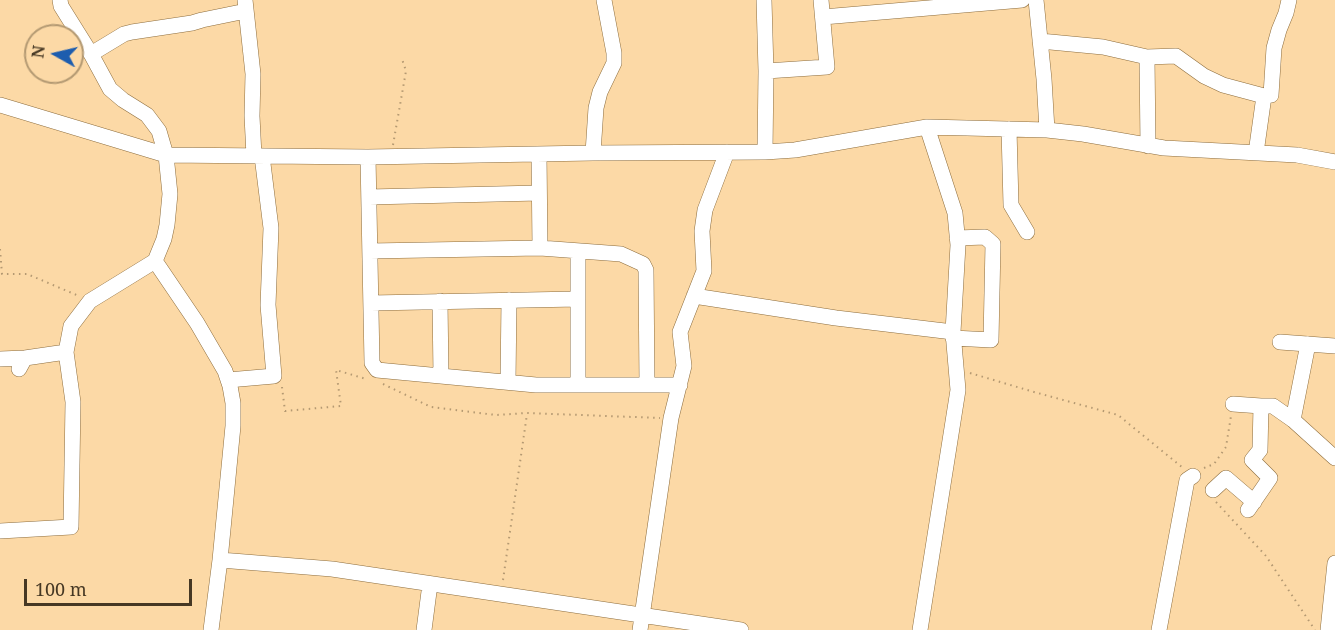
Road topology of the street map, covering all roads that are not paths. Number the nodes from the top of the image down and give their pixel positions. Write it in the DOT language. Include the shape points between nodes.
graph roads {
  1 [pos="60,0"];
  2 [pos="604,0"];
  3 [pos="764,0"];
  4 [pos="821,0"];
  5 [pos="1022,0"];
  6 [pos="1036,0"];
  7 [pos="1288,0"];
  8 [pos="966,2"];
  9 [pos="245,5"];
  10 [pos="822,17"];
  11 [pos="1040,41"];
  12 [pos="91,54"];
  13 [pos="1147,57"];
  14 [pos="766,71"];
  15 [pos="1264,96"];
  16 [pos="0,105"];
  17 [pos="927,127"];
  18 [pos="1010,129"];
  19 [pos="1047,130"];
  20 [pos="1148,146"];
  21 [pos="727,152"];
  22 [pos="765,152"];
  23 [pos="593,153"];
  24 [pos="1256,153"];
  25 [pos="538,154"];
  26 [pos="166,155"];
  27 [pos="258,156"];
  28 [pos="368,157"];
  29 [pos="1335,162"];
  30 [pos="539,193"];
  31 [pos="369,197"];
  32 [pos="1027,232"];
  33 [pos="957,238"];
  34 [pos="540,248"];
  35 [pos="370,251"];
  36 [pos="578,251"];
  37 [pos="155,261"];
  38 [pos="694,296"];
  39 [pos="578,299"];
  40 [pos="509,300"];
  41 [pos="440,301"];
  42 [pos="370,303"];
  43 [pos="953,335"];
  44 [pos="1280,342"];
  45 [pos="1308,344"];
  46 [pos="1335,346"];
  47 [pos="66,352"];
  48 [pos="0,359"];
  49 [pos="441,376"];
  50 [pos="228,380"];
  51 [pos="508,382"];
  52 [pos="578,385"];
  53 [pos="647,385"];
  54 [pos="680,385"];
  55 [pos="1233,405"];
  56 [pos="1262,406"];
  57 [pos="1293,420"];
  58 [pos="1335,458"];
  59 [pos="1193,476"];
  60 [pos="1214,495"];
  61 [pos="0,531"];
  62 [pos="220,560"];
  63 [pos="1335,563"];
  64 [pos="430,584"];
  65 [pos="642,623"];
  66 [pos="211,630"];
  67 [pos="424,630"];
  68 [pos="741,630"];
  69 [pos="921,630"];
  70 [pos="1159,630"];
  71 [pos="1328,630"];
  1 -- 12 [label="street"];
  2 -- 23 [label="street" via="614,63 596,108"];
  3 -- 14 [label="street"];
  4 -- 10 [label="street"];
  5 -- 8 [label="street"];
  6 -- 11 [label="street"];
  7 -- 15 [label="street" via="1274,48 1270,95"];
  8 -- 10 [label="street"];
  9 -- 12 [label="street" via="192,23 124,34"];
  9 -- 27 [label="street"];
  10 -- 14 [label="street" via="827,67"];
  11 -- 13 [label="street" via="1103,47"];
  11 -- 19 [label="street"];
  12 -- 26 [label="street" via="110,89 147,115 159,131"];
  13 -- 15 [label="street" via="1176,56 1213,81"];
  13 -- 20 [label="street"];
  14 -- 22 [label="street"];
  15 -- 24 [label="street"];
  16 -- 26 [label="street"];
  17 -- 18 [label="street"];
  17 -- 22 [label="street"];
  17 -- 33 [label="street" via="955,213"];
  18 -- 19 [label="street"];
  18 -- 32 [label="street" via="1011,206"];
  19 -- 20 [label="street"];
  20 -- 24 [label="street"];
  21 -- 22 [label="street"];
  21 -- 23 [label="street"];
  21 -- 38 [label="street" via="705,210 704,271"];
  23 -- 25 [label="street"];
  24 -- 29 [label="street"];
  25 -- 28 [label="street"];
  25 -- 30 [label="street"];
  26 -- 27 [label="street"];
  26 -- 37 [label="street" via="168,225"];
  27 -- 28 [label="street"];
  27 -- 50 [label="street" via="271,228 268,305 274,376"];
  28 -- 31 [label="street"];
  30 -- 31 [label="street"];
  30 -- 34 [label="street"];
  31 -- 35 [label="street"];
  33 -- 43 [label="street"];
  33 -- 43 [label="street" via="985,237 993,244 991,340"];
  34 -- 35 [label="street"];
  34 -- 36 [label="street"];
  35 -- 42 [label="street"];
  36 -- 39 [label="street"];
  36 -- 53 [label="street" via="621,255 642,264 646,270"];
  37 -- 47 [label="street" via="90,301 71,326"];
  37 -- 50 [label="street"];
  38 -- 43 [label="street"];
  38 -- 54 [label="street" via="680,332 684,366"];
  39 -- 40 [label="street"];
  39 -- 52 [label="street"];
  40 -- 41 [label="street"];
  40 -- 51 [label="street"];
  41 -- 42 [label="street"];
  41 -- 49 [label="street"];
  42 -- 49 [label="street" via="372,363 378,370"];
  43 -- 69 [label="street" via="958,390"];
  44 -- 45 [label="street"];
  45 -- 46 [label="street"];
  45 -- 57 [label="street"];
  47 -- 48 [label="street" via="22,364"];
  47 -- 61 [label="street" via="73,402 71,527"];
  49 -- 51 [label="street"];
  50 -- 62 [label="street" via="233,426"];
  51 -- 52 [label="street"];
  52 -- 53 [label="street"];
  53 -- 54 [label="street"];
  54 -- 65 [label="street" via="671,418"];
  55 -- 56 [label="street"];
  56 -- 57 [label="street" via="1273,406"];
  56 -- 60 [label="street" via="1260,450 1252,460 1269,478 1251,506 1226,478"];
  57 -- 58 [label="street"];
  59 -- 70 [label="street" via="1187,480"];
  62 -- 64 [label="street" via="332,569"];
  62 -- 66 [label="street"];
  63 -- 71 [label="street"];
  64 -- 65 [label="street"];
  64 -- 67 [label="street"];
  65 -- 68 [label="street"];
}
